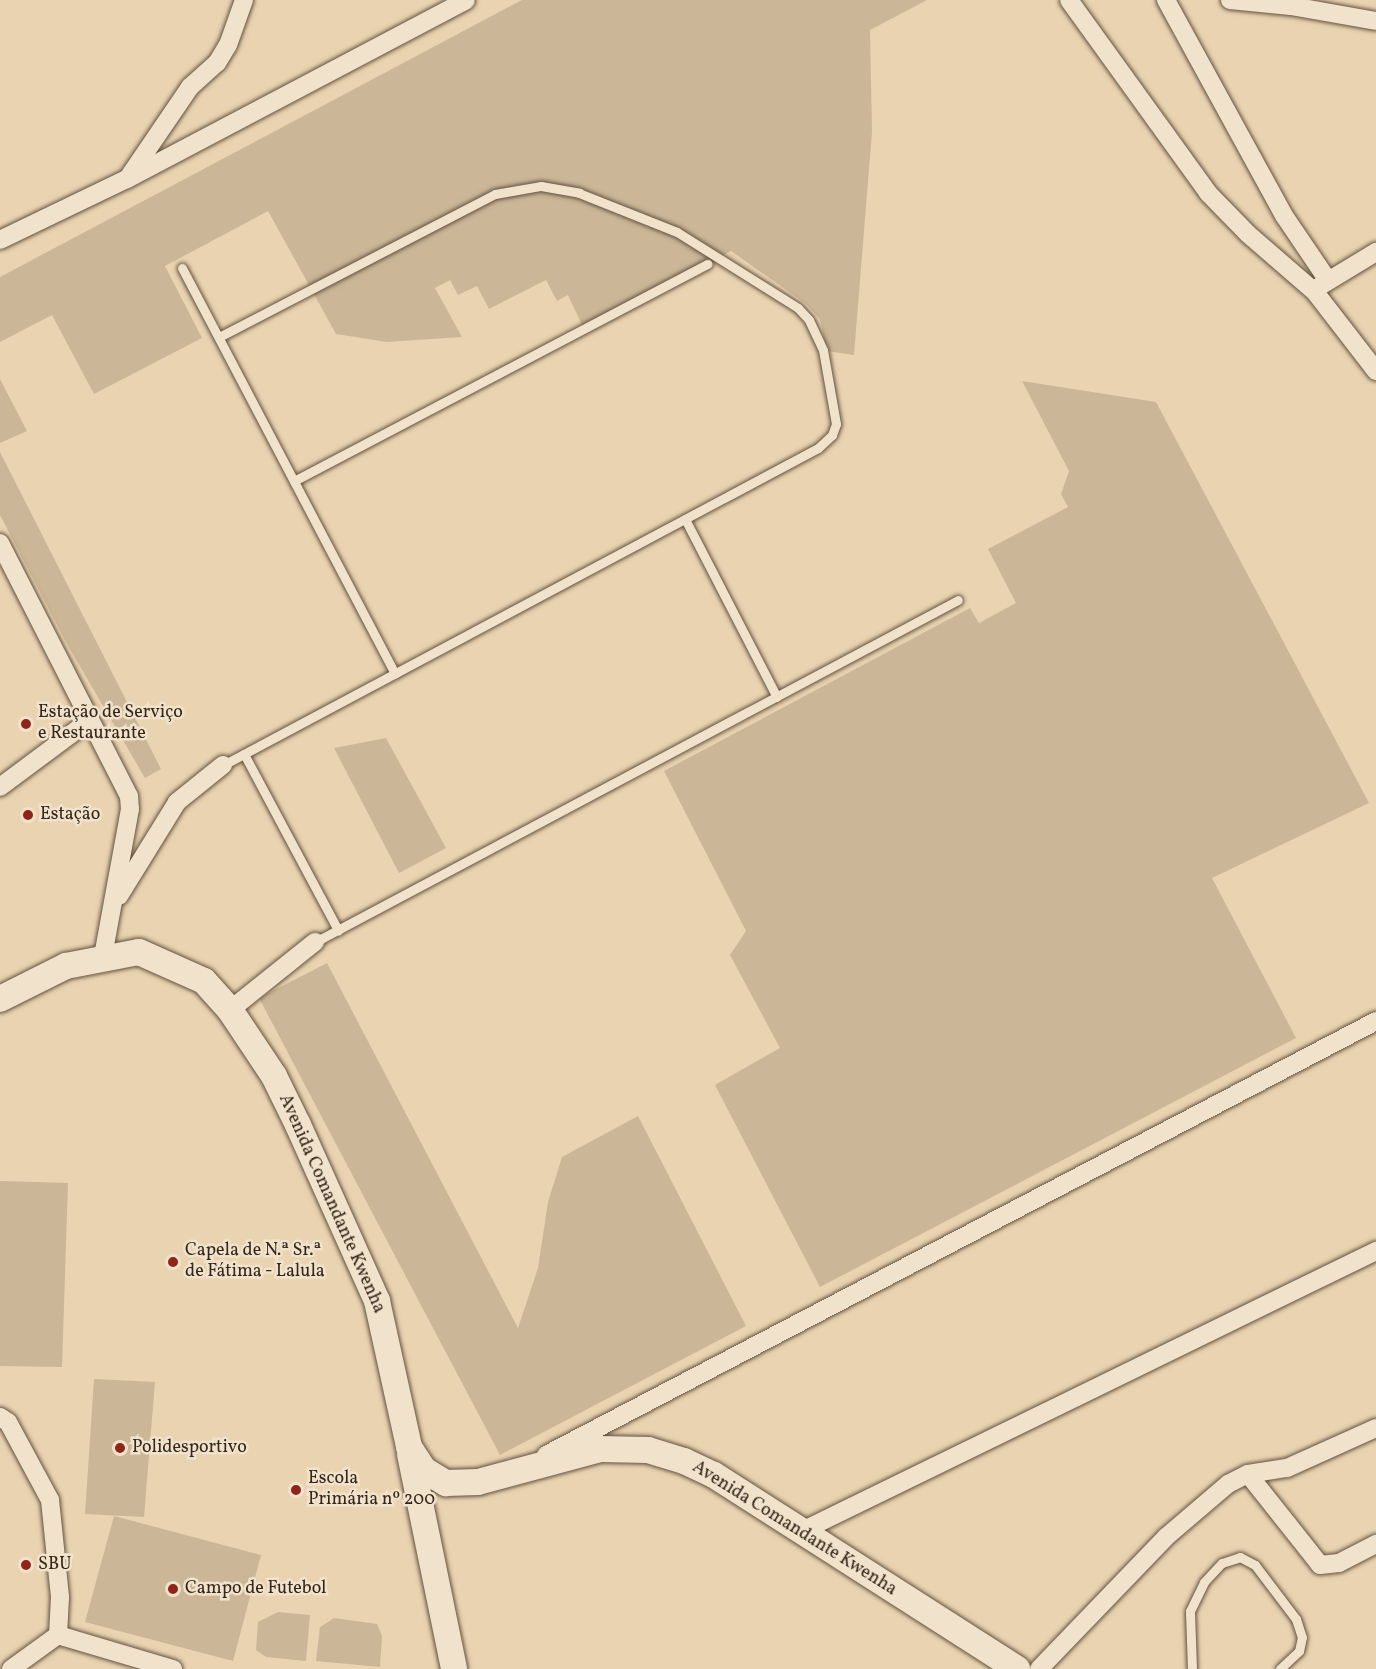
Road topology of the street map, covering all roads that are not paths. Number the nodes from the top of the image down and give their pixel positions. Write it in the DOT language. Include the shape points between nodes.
graph roads {
  1 [pos="244,0"];
  2 [pos="466,0"];
  3 [pos="1069,0"];
  4 [pos="1166,0"];
  5 [pos="1230,0"];
  6 [pos="1376,21"];
  7 [pos="127,179"];
  8 [pos="0,240"];
  9 [pos="1376,252"];
  10 [pos="707,264"];
  11 [pos="182,268"];
  12 [pos="1321,285"];
  13 [pos="219,337"];
  14 [pos="1376,371"];
  15 [pos="294,481"];
  16 [pos="685,519"];
  17 [pos="0,543"];
  18 [pos="958,600"];
  19 [pos="394,674"];
  20 [pos="777,697"];
  21 [pos="90,720"];
  22 [pos="244,754"];
  23 [pos="223,765"];
  24 [pos="0,787"];
  25 [pos="109,915"];
  26 [pos="338,930"];
  27 [pos="315,942"];
  28 [pos="103,956"];
  29 [pos="0,999"];
  30 [pos="230,1010"];
  31 [pos="1376,1021"];
  32 [pos="1376,1251"];
  33 [pos="0,1417"];
  34 [pos="1376,1428"];
  35 [pos="409,1448"];
  36 [pos="520,1469"];
  37 [pos="1248,1474"];
  38 [pos="802,1532"];
  39 [pos="1376,1544"];
  40 [pos="58,1635"];
  41 [pos="11,1669"];
  42 [pos="173,1669"];
  43 [pos="454,1669"];
  44 [pos="1017,1669"];
  45 [pos="1039,1669"];
  46 [pos="1192,1669"];
  47 [pos="1280,1669"];
  1 -- 7 [label="street" via="228,45 217,63 190,87"];
  2 -- 7 [label="street"];
  3 -- 12 [label="street" via="1208,193 1248,234"];
  4 -- 12 [label="street"];
  5 -- 6 [label="street"];
  7 -- 8 [label="street"];
  9 -- 12 [label="street"];
  10 -- 15 [label="lane"];
  11 -- 13 [label="lane"];
  12 -- 14 [label="street"];
  13 -- 15 [label="lane"];
  13 -- 16 [label="lane" via="495,194 541,186 579,193 677,232 786,300 809,320 823,350 835,408 832,435 818,448"];
  15 -- 19 [label="lane"];
  16 -- 19 [label="lane"];
  16 -- 20 [label="lane"];
  17 -- 21 [label="street"];
  18 -- 20 [label="lane"];
  19 -- 22 [label="lane"];
  20 -- 26 [label="lane"];
  21 -- 24 [label="street"];
  21 -- 25 [label="street" via="129,796 130,809"];
  22 -- 23 [label="lane"];
  22 -- 26 [label="lane"];
  23 -- 25 [label="street" via="177,802"];
  25 -- 28 [label="street"];
  26 -- 27 [label="lane"];
  27 -- 30 [label="street"];
  28 -- 29 [label="main road, Avenida Comandante Kwenha" via="66,966"];
  28 -- 30 [label="main road, Avenida Comandante Kwenha" via="139,952 171,964 204,981"];
  30 -- 35 [label="main road, Avenida Comandante Kwenha" via="274,1076 377,1301"];
  31 -- 36 [label="street"];
  32 -- 38 [label="street"];
  33 -- 40 [label="street" via="8,1422 50,1500 60,1597"];
  34 -- 37 [label="street" via="1287,1468"];
  35 -- 36 [label="main road, Avenida Comandante Kwenha" via="424,1470 446,1483 478,1482"];
  35 -- 43 [label="main road"];
  36 -- 38 [label="main road, Avenida Comandante Kwenha" via="600,1449 648,1450 714,1475"];
  37 -- 39 [label="street" via="1320,1565 1340,1563"];
  37 -- 45 [label="street" via="1228,1484 1166,1537"];
  38 -- 44 [label="main road, Avenida Comandante Kwenha"];
  40 -- 41 [label="street"];
  40 -- 42 [label="street"];
  46 -- 47 [label="lane" via="1190,1611 1204,1582 1222,1563 1240,1557 1255,1565 1296,1619 1302,1637 1299,1651"];
}
